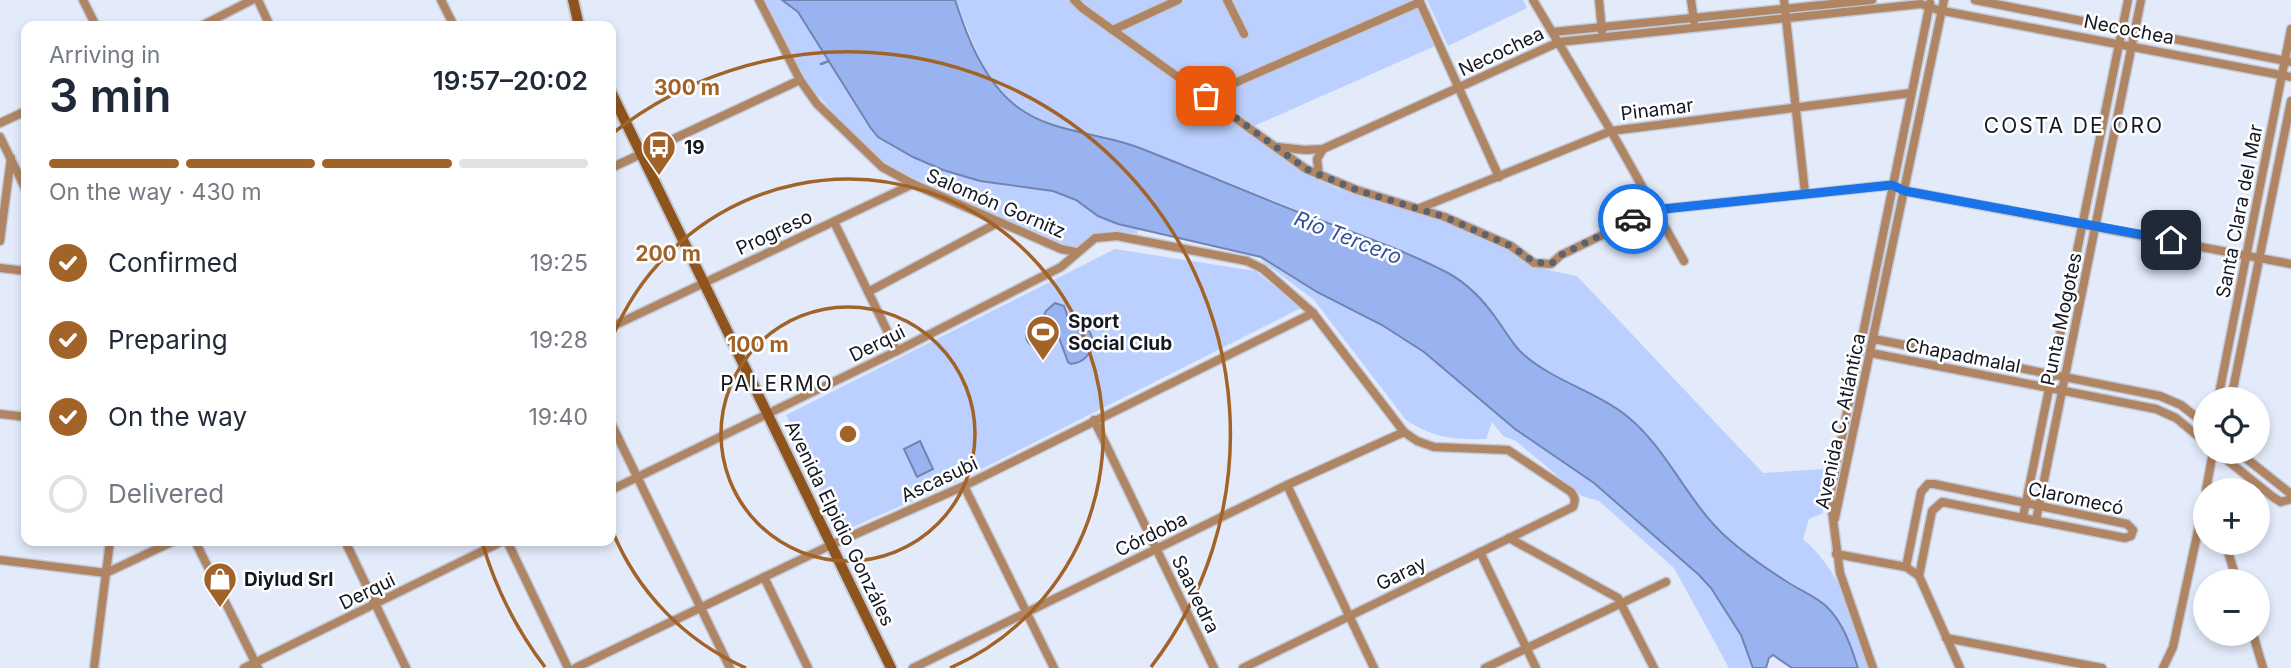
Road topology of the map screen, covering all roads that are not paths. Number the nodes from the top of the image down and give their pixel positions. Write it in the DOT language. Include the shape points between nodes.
graph roads {
  1 [pos="83,0"];
  2 [pos="253,0"];
  3 [pos="258,0"];
  4 [pos="441,0"];
  5 [pos="573,0"];
  6 [pos="759,0"];
  7 [pos="1074,0"];
  8 [pos="1178,0"];
  9 [pos="1227,0"];
  10 [pos="1533,0"];
  11 [pos="1599,0"];
  12 [pos="1691,0"];
  13 [pos="1872,0"];
  14 [pos="1975,0"];
  15 [pos="2128,0"];
  16 [pos="2141,0"];
  17 [pos="1419,1"];
  18 [pos="1930,3"];
  19 [pos="1784,4"];
  20 [pos="1943,4"];
  21 [pos="1693,18"];
  22 [pos="1786,19"];
  23 [pos="94,21"];
  24 [pos="211,21"];
  25 [pos="268,21"];
  26 [pos="452,21"];
  27 [pos="576,21"];
  28 [pos="1601,27"];
  29 [pos="1694,28"];
  30 [pos="2123,29"];
  31 [pos="2291,29"];
  32 [pos="1113,30"];
  33 [pos="1553,32"];
  34 [pos="2135,32"];
  35 [pos="1244,34"];
  36 [pos="1602,38"];
  37 [pos="1559,42"];
  38 [pos="2119,44"];
  39 [pos="2132,46"];
  40 [pos="2288,61"];
  41 [pos="2286,76"];
  42 [pos="800,80"];
  43 [pos="1459,89"];
  44 [pos="1911,93"];
  45 [pos="1206,96"];
  46 [pos="2291,101"];
  47 [pos="616,103"];
  48 [pos="1796,108"];
  49 [pos="21,113"];
  50 [pos="0,123"];
  51 [pos="1611,131"];
  52 [pos="0,137"];
  53 [pos="1273,147"];
  54 [pos="1323,149"];
  55 [pos="640,153"];
  56 [pos="11,158"];
  57 [pos="616,165"];
  58 [pos="1319,175"];
  59 [pos="1499,177"];
  60 [pos="21,179"];
  61 [pos="913,184"];
  62 [pos="1892,185"];
  63 [pos="1905,191"];
  64 [pos="1805,193"];
  65 [pos="1420,208"];
  66 [pos="1654,210"];
  67 [pos="834,222"];
  68 [pos="999,222"];
  69 [pos="2083,223"];
  70 [pos="2096,226"];
  71 [pos="0,241"];
  72 [pos="1076,252"];
  73 [pos="2246,256"];
  74 [pos="2259,258"];
  75 [pos="1684,261"];
  76 [pos="2291,264"];
  77 [pos="0,268"];
  78 [pos="21,270"];
  79 [pos="703,282"];
  80 [pos="868,292"];
  81 [pos="1313,313"];
  82 [pos="616,325"];
  83 [pos="1874,339"];
  84 [pos="897,351"];
  85 [pos="1871,353"];
  86 [pos="2052,374"];
  87 [pos="2066,377"];
  88 [pos="2220,387"];
  89 [pos="2233,387"];
  90 [pos="2049,388"];
  91 [pos="2063,391"];
  92 [pos="0,414"];
  93 [pos="768,414"];
  94 [pos="2193,415"];
  95 [pos="21,416"];
  96 [pos="1094,420"];
  97 [pos="1404,432"];
  98 [pos="616,433"];
  99 [pos="2193,433"];
  100 [pos="2231,464"];
  101 [pos="2252,464"];
  102 [pos="638,477"];
  103 [pos="1287,485"];
  104 [pos="964,486"];
  105 [pos="616,488"];
  106 [pos="2291,496"];
  107 [pos="2281,502"];
  108 [pos="2025,504"];
  109 [pos="2039,506"];
  110 [pos="1573,507"];
  111 [pos="2291,510"];
  112 [pos="2022,517"];
  113 [pos="2036,520"];
  114 [pos="1833,528"];
  115 [pos="1509,538"];
  116 [pos="831,545"];
  117 [pos="109,546"];
  118 [pos="163,546"];
  119 [pos="198,546"];
  120 [pos="347,546"];
  121 [pos="495,546"];
  122 [pos="507,546"];
  123 [pos="1156,549"];
  124 [pos="1480,552"];
  125 [pos="1836,554"];
  126 [pos="2194,555"];
  127 [pos="0,560"];
  128 [pos="1906,567"];
  129 [pos="106,573"];
  130 [pos="1919,576"];
  131 [pos="764,578"];
  132 [pos="1666,582"];
  133 [pos="1621,604"];
  134 [pos="376,605"];
  135 [pos="700,608"];
  136 [pos="1026,611"];
  137 [pos="1349,615"];
  138 [pos="1946,638"];
  139 [pos="2257,646"];
  140 [pos="1526,648"];
  141 [pos="257,665"];
  142 [pos="94,668"];
  143 [pos="244,668"];
  144 [pos="406,668"];
  145 [pos="568,668"];
  146 [pos="575,668"];
  147 [pos="730,668"];
  148 [pos="808,668"];
  149 [pos="891,668"];
  150 [pos="912,668"];
  151 [pos="1054,668"];
  152 [pos="1214,668"];
  153 [pos="1243,668"];
  154 [pos="1374,668"];
  155 [pos="1485,668"];
  156 [pos="1536,668"];
  157 [pos="1654,668"];
  158 [pos="1873,668"];
  159 [pos="1960,668"];
  160 [pos="2102,668"];
  161 [pos="2164,668"];
  162 [pos="2263,668"];
  1 -- 23 [label="street"];
  2 -- 24 [label="street"];
  3 -- 25 [label="street"];
  4 -- 26 [label="street"];
  5 -- 27 [label="main road"];
  6 -- 42 [label="street, Salomón Gornitz"];
  7 -- 32 [label="street"];
  8 -- 32 [label="street"];
  9 -- 35 [label="street"];
  10 -- 33 [label="street"];
  11 -- 28 [label="street"];
  12 -- 21 [label="street"];
  13 -- 19 [label="street, Necochea"];
  14 -- 30 [label="street, Necochea"];
  15 -- 30 [label="street, Punta Mogotes"];
  16 -- 34 [label="street, Punta Mogotes"];
  17 -- 43 [label="street"];
  17 -- 45 [label="street"];
  18 -- 20 [label="street, Necochea" via="1933,8"];
  18 -- 22 [label="street, Necochea"];
  18 -- 44 [label="street, Avenida C. Atlántica"];
  19 -- 21 [label="street, Necochea"];
  19 -- 22 [label="street"];
  20 -- 38 [label="street, Necochea"];
  20 -- 63 [label="street, Avenida C. Atlántica"];
  21 -- 28 [label="street, Necochea"];
  21 -- 29 [label="street"];
  22 -- 29 [label="street, Necochea"];
  22 -- 48 [label="street"];
  28 -- 33 [label="street, Necochea"];
  28 -- 36 [label="street"];
  29 -- 36 [label="street, Necochea"];
  30 -- 34 [label="street, Necochea"];
  30 -- 38 [label="street, Punta Mogotes"];
  31 -- 40 [label="street, Santa Clara del Mar"];
  32 -- 45 [label="street"];
  33 -- 37 [label="street"];
  34 -- 39 [label="street, Punta Mogotes"];
  34 -- 40 [label="street, Necochea"];
  36 -- 37 [label="street, Necochea"];
  37 -- 43 [label="street, Necochea"];
  37 -- 51 [label="street"];
  38 -- 39 [label="street, Necochea"];
  38 -- 69 [label="street, Punta Mogotes"];
  39 -- 41 [label="street, Necochea"];
  39 -- 70 [label="street, Punta Mogotes"];
  40 -- 41 [label="street, Santa Clara del Mar"];
  41 -- 73 [label="street, Santa Clara del Mar"];
  42 -- 55 [label="street"];
  42 -- 61 [label="street, Salomón Gornitz" via="868,156"];
  43 -- 54 [label="street, Necochea"];
  43 -- 59 [label="street"];
  44 -- 48 [label="street, Pinamar"];
  44 -- 62 [label="street, Avenida C. Atlántica"];
  45 -- 53 [label="street"];
  46 -- 74 [label="street, Santa Clara del Mar"];
  47 -- 55 [label="main road, Avenida Elpidio Gonzáles"];
  48 -- 51 [label="street, Pinamar"];
  48 -- 64 [label="street"];
  49 -- 50 [label="street"];
  51 -- 59 [label="street, Pinamar"];
  51 -- 66 [label="street"];
  52 -- 56 [label="street"];
  53 -- 54 [label="street, Necochea"];
  53 -- 58 [label="street"];
  54 -- 58 [label="street" via="1317,159"];
  55 -- 57 [label="street"];
  55 -- 79 [label="main road, Avenida Elpidio Gonzáles"];
  56 -- 60 [label="street"];
  56 -- 71 [label="street"];
  58 -- 65 [label="street"];
  59 -- 65 [label="street, Pinamar"];
  61 -- 67 [label="street, Progreso"];
  61 -- 68 [label="street, Salomón Gornitz"];
  62 -- 63 [label="street"];
  62 -- 64 [label="street"];
  62 -- 114 [label="street, Avenida C. Atlántica" via="1832,483"];
  63 -- 69 [label="street"];
  63 -- 83 [label="street, Avenida C. Atlántica"];
  64 -- 66 [label="street"];
  65 -- 66 [label="street" via="1511,246 1534,262 1551,264"];
  66 -- 75 [label="street"];
  67 -- 79 [label="street, Progreso"];
  67 -- 80 [label="street"];
  68 -- 72 [label="street, Salomón Gornitz"];
  68 -- 80 [label="street"];
  69 -- 70 [label="street"];
  69 -- 86 [label="street, Punta Mogotes"];
  70 -- 73 [label="street"];
  70 -- 87 [label="street, Punta Mogotes"];
  72 -- 81 [label="street, Salomón Gornitz" via="1104,235 1247,261 1263,269"];
  72 -- 84 [label="street, Derqui" via="1061,267"];
  73 -- 74 [label="street"];
  73 -- 88 [label="street, Santa Clara del Mar"];
  74 -- 76 [label="street"];
  74 -- 89 [label="street, Santa Clara del Mar"];
  77 -- 78 [label="street"];
  79 -- 82 [label="street, Progreso"];
  79 -- 93 [label="main road, Avenida Elpidio Gonzáles"];
  80 -- 84 [label="street"];
  81 -- 96 [label="street, Ascasubi"];
  81 -- 97 [label="street, Salomón Gornitz"];
  83 -- 85 [label="street, Avenida C. Atlántica"];
  83 -- 86 [label="street, Chapadmalal"];
  84 -- 93 [label="street, Derqui"];
  85 -- 90 [label="street, Chapadmalal"];
  85 -- 114 [label="street, Avenida C. Atlántica"];
  86 -- 87 [label="street, Chapadmalal"];
  86 -- 90 [label="street, Punta Mogotes"];
  87 -- 91 [label="street, Punta Mogotes"];
  87 -- 94 [label="street, Chapadmalal" via="2172,399"];
  90 -- 91 [label="street, Chapadmalal"];
  90 -- 108 [label="street, Punta Mogotes"];
  91 -- 99 [label="street, Chapadmalal" via="2168,413"];
  91 -- 109 [label="street, Punta Mogotes"];
  92 -- 95 [label="street"];
  93 -- 102 [label="street, Derqui"];
  93 -- 116 [label="main road, Avenida Elpidio Gonzáles"];
  96 -- 104 [label="street, Ascasubi"];
  96 -- 123 [label="street, Saavedra"];
  97 -- 103 [label="street, Córdoba"];
  97 -- 110 [label="street, Salomón Gornitz" via="1434,447 1500,448 1515,453 1571,492"];
  98 -- 102 [label="street"];
  100 -- 107 [label="street"];
  101 -- 106 [label="street"];
  102 -- 105 [label="street, Derqui"];
  102 -- 135 [label="street"];
  103 -- 123 [label="street, Córdoba"];
  103 -- 137 [label="street"];
  104 -- 116 [label="street, Ascasubi"];
  104 -- 136 [label="street"];
  106 -- 107 [label="street"];
  107 -- 111 [label="street"];
  108 -- 109 [label="street, Claromecó"];
  108 -- 112 [label="street, Punta Mogotes"];
  108 -- 128 [label="street, Claromecó" via="1928,484 1921,492"];
  109 -- 113 [label="street, Punta Mogotes"];
  109 -- 113 [label="street, Claromecó" via="2127,524 2133,533 2125,538"];
  110 -- 115 [label="street, Garay"];
  112 -- 113 [label="street, Claromecó"];
  112 -- 130 [label="street, Claromecó" via="1938,504 1932,511"];
  114 -- 125 [label="street"];
  115 -- 124 [label="street, Garay"];
  115 -- 133 [label="street" via="1618,598"];
  116 -- 131 [label="street, Ascasubi"];
  116 -- 149 [label="main road, Avenida Elpidio Gonzáles"];
  117 -- 129 [label="street"];
  118 -- 129 [label="street"];
  119 -- 141 [label="street"];
  120 -- 134 [label="street"];
  121 -- 134 [label="street, Derqui"];
  122 -- 145 [label="street"];
  123 -- 136 [label="street, Córdoba"];
  123 -- 152 [label="street, Saavedra"];
  124 -- 137 [label="street, Garay"];
  124 -- 140 [label="street"];
  125 -- 128 [label="street"];
  125 -- 158 [label="street"];
  126 -- 161 [label="street"];
  127 -- 129 [label="street"];
  128 -- 130 [label="street"];
  129 -- 142 [label="street"];
  130 -- 138 [label="street"];
  131 -- 135 [label="street, Ascasubi"];
  131 -- 148 [label="street"];
  132 -- 133 [label="street"];
  133 -- 140 [label="street"];
  133 -- 157 [label="street"];
  134 -- 141 [label="street, Derqui"];
  134 -- 144 [label="street"];
  135 -- 146 [label="street, Ascasubi"];
  135 -- 147 [label="street"];
  136 -- 150 [label="street, Córdoba"];
  136 -- 151 [label="street"];
  137 -- 153 [label="street, Garay"];
  137 -- 154 [label="street"];
  138 -- 159 [label="street"];
  138 -- 160 [label="street"];
  139 -- 162 [label="street"];
  140 -- 155 [label="street"];
  140 -- 156 [label="street"];
  141 -- 143 [label="street, Derqui"];
}
